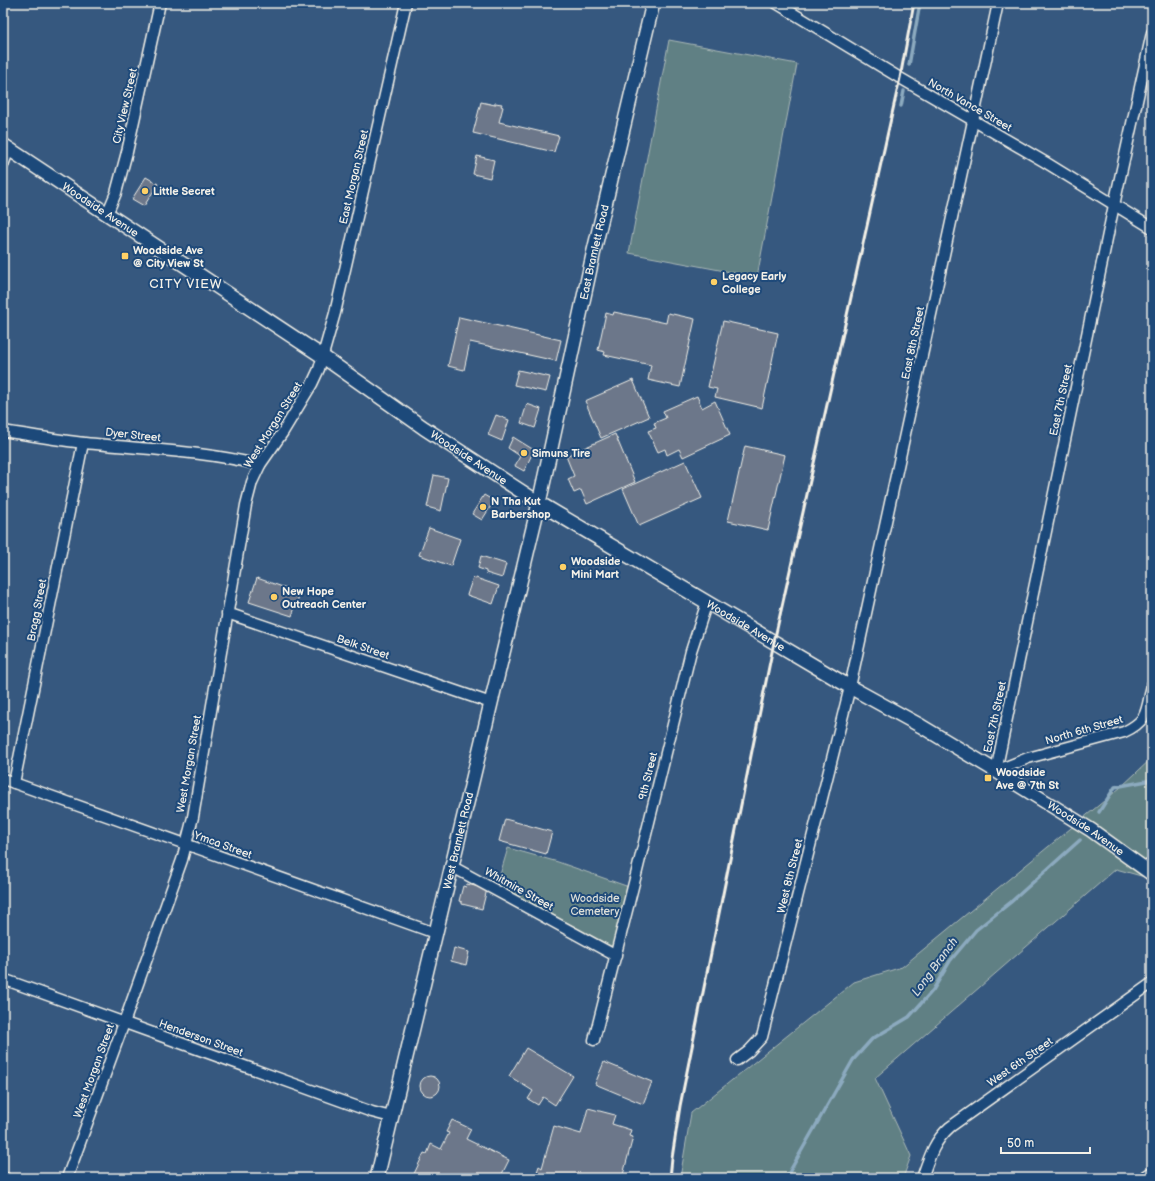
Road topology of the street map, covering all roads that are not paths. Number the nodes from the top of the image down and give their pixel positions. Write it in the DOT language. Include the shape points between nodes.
graph roads {
  1 [pos="160,3"];
  2 [pos="406,3"];
  3 [pos="653,3"];
  4 [pos="776,3"];
  5 [pos="998,3"];
  6 [pos="1152,33"];
  7 [pos="973,121"];
  8 [pos="6,147"];
  9 [pos="3,165"];
  10 [pos="1114,205"];
  11 [pos="107,214"];
  12 [pos="1152,228"];
  13 [pos="322,356"];
  14 [pos="3,431"];
  15 [pos="83,443"];
  16 [pos="260,465"];
  17 [pos="539,503"];
  18 [pos="707,602"];
  19 [pos="227,613"];
  20 [pos="1152,685"];
  21 [pos="850,687"];
  22 [pos="491,703"];
  23 [pos="996,771"];
  24 [pos="3,778"];
  25 [pos="14,782"];
  26 [pos="186,844"];
  27 [pos="451,866"];
  28 [pos="1152,874"];
  29 [pos="435,934"];
  30 [pos="616,956"];
  31 [pos="3,979"];
  32 [pos="1152,983"];
  33 [pos="124,1023"];
  34 [pos="594,1040"];
  35 [pos="737,1060"];
  36 [pos="391,1117"];
  37 [pos="1152,1172"];
  38 [pos="67,1178"];
  39 [pos="377,1178"];
  40 [pos="922,1178"];
  41 [pos="1143,1178"];
  1 -- 11 [label="street, City View Street" via="127,152 116,193"];
  2 -- 13 [label="street, East Morgan Street" via="335,313"];
  3 -- 17 [label="street, East Bramlett Road"];
  4 -- 7 [label="street, North Vance Street"];
  5 -- 7 [label="street, East 8th Street"];
  6 -- 10 [label="street, East 7th Street"];
  7 -- 10 [label="street, North Vance Street"];
  7 -- 21 [label="street, East 8th Street"];
  8 -- 9 [label="street"];
  8 -- 11 [label="street, Woodside Avenue"];
  10 -- 12 [label="street, North Vance Street"];
  10 -- 23 [label="street, East 7th Street"];
  11 -- 13 [label="street, Woodside Avenue"];
  13 -- 16 [label="street, West Morgan Street" via="312,384"];
  13 -- 17 [label="street, Woodside Avenue" via="424,428"];
  14 -- 15 [label="street, Dyer Street"];
  15 -- 16 [label="street, Dyer Street" via="216,456"];
  15 -- 25 [label="street, Bragg Street"];
  16 -- 19 [label="street, West Morgan Street" via="246,505"];
  17 -- 18 [label="street, Woodside Avenue"];
  17 -- 22 [label="street, West Bramlett Road"];
  18 -- 21 [label="street, Woodside Avenue"];
  18 -- 30 [label="street, 9th Street" via="691,651"];
  19 -- 22 [label="street, Belk Street"];
  19 -- 26 [label="street, West Morgan Street"];
  20 -- 23 [label="street, North 6th Street" via="1146,713 1136,726 1124,732 1028,758"];
  21 -- 23 [label="street, Woodside Avenue"];
  21 -- 35 [label="street, West 8th Street" via="762,1037"];
  22 -- 27 [label="street, West Bramlett Road"];
  23 -- 28 [label="street, Woodside Avenue" via="1091,830"];
  24 -- 25 [label="street, Ymca Street"];
  25 -- 26 [label="street, Ymca Street"];
  26 -- 29 [label="street, Ymca Street"];
  26 -- 33 [label="street, West Morgan Street"];
  27 -- 29 [label="street, West Bramlett Road"];
  27 -- 30 [label="street, Whitmire Street"];
  29 -- 36 [label="street, West Bramlett Road"];
  30 -- 34 [label="street, 9th Street"];
  31 -- 33 [label="street, Henderson Street"];
  32 -- 40 [label="street, West 6th Street" via="950,1127 932,1148"];
  33 -- 36 [label="street, Henderson Street"];
  33 -- 38 [label="street, West Morgan Street"];
  36 -- 39 [label="street, West Bramlett Road"];
  37 -- 41 [label="street"];
}
